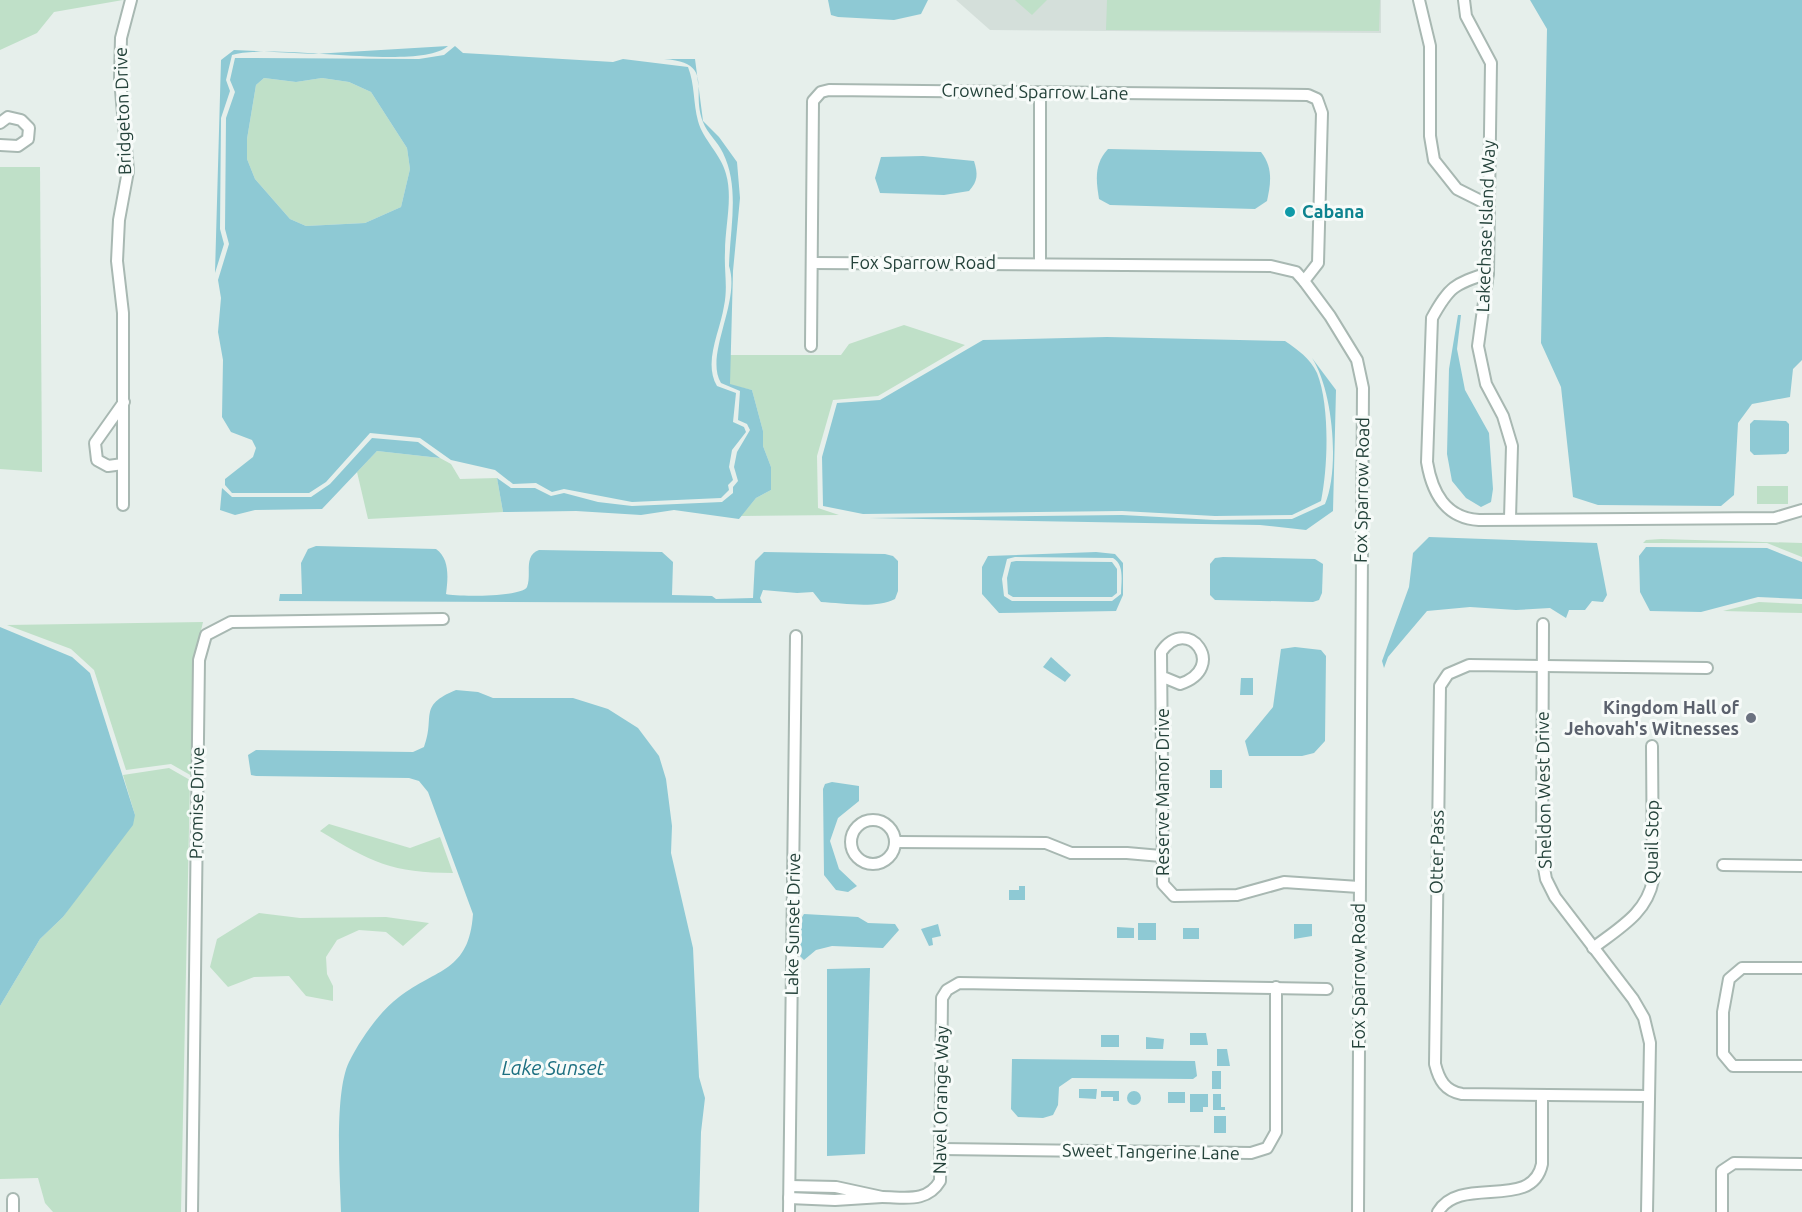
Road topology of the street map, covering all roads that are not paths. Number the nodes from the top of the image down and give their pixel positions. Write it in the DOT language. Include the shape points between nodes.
graph roads {
  1 [pos="131,0"];
  2 [pos="1419,0"];
  3 [pos="1464,0"];
  4 [pos="1040,93"];
  5 [pos="0,123"];
  6 [pos="0,145"];
  7 [pos="1487,204"];
  8 [pos="813,263"];
  9 [pos="1040,264"];
  10 [pos="1488,273"];
  11 [pos="1304,281"];
  12 [pos="811,346"];
  13 [pos="124,402"];
  14 [pos="123,464"];
  15 [pos="123,506"];
  16 [pos="1802,510"];
  17 [pos="1510,518"];
  18 [pos="443,619"];
  19 [pos="1543,624"];
  20 [pos="796,636"];
  21 [pos="1543,667"];
  22 [pos="1707,668"];
  23 [pos="1163,677"];
  24 [pos="1652,746"];
  25 [pos="896,842"];
  26 [pos="1161,856"];
  27 [pos="1723,866"];
  28 [pos="1802,866"];
  29 [pos="1359,887"];
  30 [pos="1593,948"];
  31 [pos="1802,968"];
  32 [pos="1276,987"];
  33 [pos="1327,989"];
  34 [pos="1802,1066"];
  35 [pos="1542,1096"];
  36 [pos="1648,1096"];
  37 [pos="942,1149"];
  38 [pos="1802,1164"];
  39 [pos="790,1186"];
  40 [pos="882,1197"];
  41 [pos="789,1198"];
  42 [pos="13,1199"];
  43 [pos="13,1212"];
  44 [pos="192,1212"];
  45 [pos="789,1212"];
  46 [pos="1358,1212"];
  47 [pos="1438,1212"];
  48 [pos="1647,1212"];
  49 [pos="1722,1212"];
  1 -- 13 [label="street, Bridgeton Drive" via="121,38 120,79 128,171 117,261 123,313"];
  2 -- 7 [label="street" via="1430,46 1430,136 1434,160 1456,189"];
  3 -- 7 [label="street, Lakechase Island Way" via="1466,16 1491,63"];
  4 -- 8 [label="street, Crowned Sparrow Lane" via="821,92 813,101"];
  4 -- 9 [label="street"];
  4 -- 11 [label="street, Crowned Sparrow Lane" via="1308,95 1317,99 1322,113 1318,263"];
  5 -- 6 [label="street" via="8,117 21,120 29,128 28,139 18,146"];
  7 -- 10 [label="street, Lakechase Island Way"];
  8 -- 9 [label="street, Fox Sparrow Road"];
  8 -- 12 [label="street, Crowned Sparrow Lane"];
  9 -- 11 [label="street, Fox Sparrow Road" via="1271,266 1296,272"];
  10 -- 17 [label="street, Lakechase Island Way" via="1478,346 1486,384 1503,416 1512,446"];
  10 -- 17 [label="street" via="1457,283 1432,318 1426,462 1430,485 1456,516 1479,520"];
  11 -- 29 [label="street, Fox Sparrow Road" via="1357,360 1363,388"];
  13 -- 14 [label="street, Bridgeton Drive"];
  13 -- 14 [label="street" via="95,443 97,460 108,466"];
  14 -- 15 [label="street, Bridgeton Drive"];
  16 -- 17 [label="street" via="1775,518"];
  18 -- 44 [label="street, Promise Drive" via="231,622 206,635 199,660"];
  19 -- 21 [label="street, Sheldon West Drive"];
  20 -- 39 [label="street, Lake Sunset Drive"];
  21 -- 22 [label="street, Otter Pass"];
  21 -- 30 [label="street, Sheldon West Drive" via="1542,856 1546,879"];
  21 -- 35 [label="street, Otter Pass" via="1459,667 1440,686 1435,1052 1438,1076 1452,1092"];
  23 -- 23 [label="street, Reserve Manor Drive" via="1161,652 1167,642 1190,639 1200,646 1204,659 1201,672 1192,680 1180,684"];
  23 -- 26 [label="street, Reserve Manor Drive"];
  24 -- 30 [label="street, Quail Stop" via="1650,897 1641,910"];
  25 -- 25 [label="street" via="886,824 873,820 855,829 851,843 856,858 870,865 885,862"];
  25 -- 26 [label="street" via="1046,843 1071,853"];
  26 -- 29 [label="street, Reserve Manor Drive" via="1163,884 1174,896 1237,895 1284,882"];
  27 -- 28 [label="street"];
  29 -- 46 [label="street, Fox Sparrow Road"];
  30 -- 36 [label="street, Sheldon West Drive" via="1634,999 1644,1018 1650,1043"];
  31 -- 34 [label="street" via="1742,968 1729,979 1723,1012 1723,1054 1733,1066"];
  32 -- 33 [label="street"];
  32 -- 37 [label="street, Sweet Tangerine Lane" via="1276,1132 1267,1148 1251,1154"];
  32 -- 37 [label="street, Navel Orange Way" via="959,983 942,998"];
  35 -- 36 [label="street, Otter Pass"];
  35 -- 47 [label="street" via="1542,1164 1534,1185 1513,1197 1455,1198"];
  36 -- 48 [label="street, Sheldon West Drive"];
  37 -- 40 [label="street, Navel Orange Way" via="940,1181 935,1191 925,1197"];
  38 -- 49 [label="street" via="1734,1163 1722,1171"];
  39 -- 40 [label="street" via="836,1187"];
  39 -- 41 [label="street, Lake Sunset Drive"];
  40 -- 41 [label="street"];
  41 -- 45 [label="street, Lake Sunset Drive"];
  42 -- 43 [label="street"];
}
